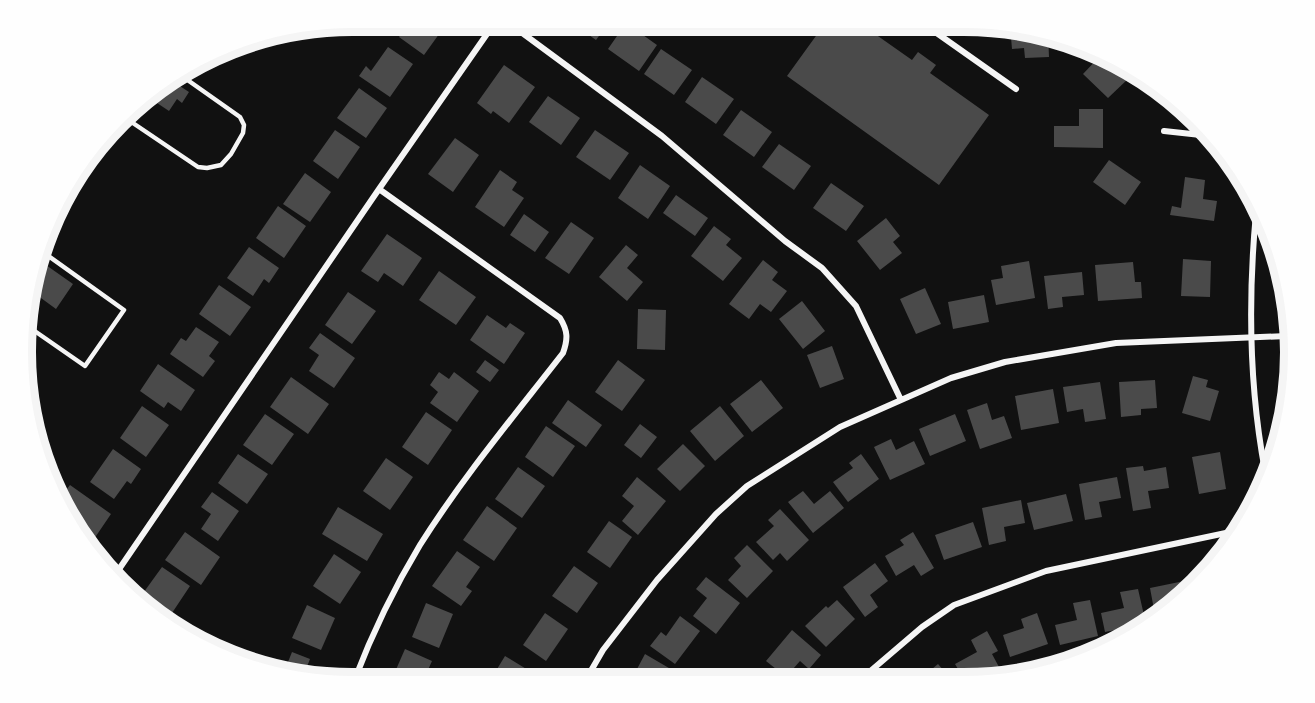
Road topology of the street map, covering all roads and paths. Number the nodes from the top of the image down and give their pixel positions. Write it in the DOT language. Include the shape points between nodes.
graph roads {
  1 [pos="489,31"];
  2 [pos="520,31"];
  3 [pos="934,31"];
  4 [pos="185,78"];
  5 [pos="1016,89"];
  6 [pos="130,121"];
  7 [pos="1164,130"];
  8 [pos="1198,134"];
  9 [pos="379,189"];
  10 [pos="1256,223"];
  11 [pos="47,254"];
  12 [pos="32,329"];
  13 [pos="1283,336"];
  14 [pos="1250,338"];
  15 [pos="901,400"];
  16 [pos="1264,462"];
  17 [pos="1227,533"];
  18 [pos="119,571"];
  19 [pos="358,672"];
  20 [pos="590,672"];
  21 [pos="869,672"];
  1 -- 9 [label="street"];
  2 -- 15 [label="street" via="662,136 822,268 856,306"];
  3 -- 5 [label="street"];
  4 -- 6 [label="lane" via="240,117 244,125 231,154 221,165 198,167"];
  7 -- 8 [label="street"];
  9 -- 18 [label="street"];
  9 -- 19 [label="street" via="560,318 566,327 567,341 563,353 480,457 420,546 389,601"];
  10 -- 14 [label="street"];
  11 -- 12 [label="lane" via="124,310 85,366"];
  13 -- 14 [label="street"];
  14 -- 15 [label="street" via="1116,343 1005,363 951,378"];
  14 -- 16 [label="street"];
  15 -- 20 [label="street" via="840,427 747,486 716,514 651,588"];
  17 -- 21 [label="street" via="1046,571 954,605"];
}
